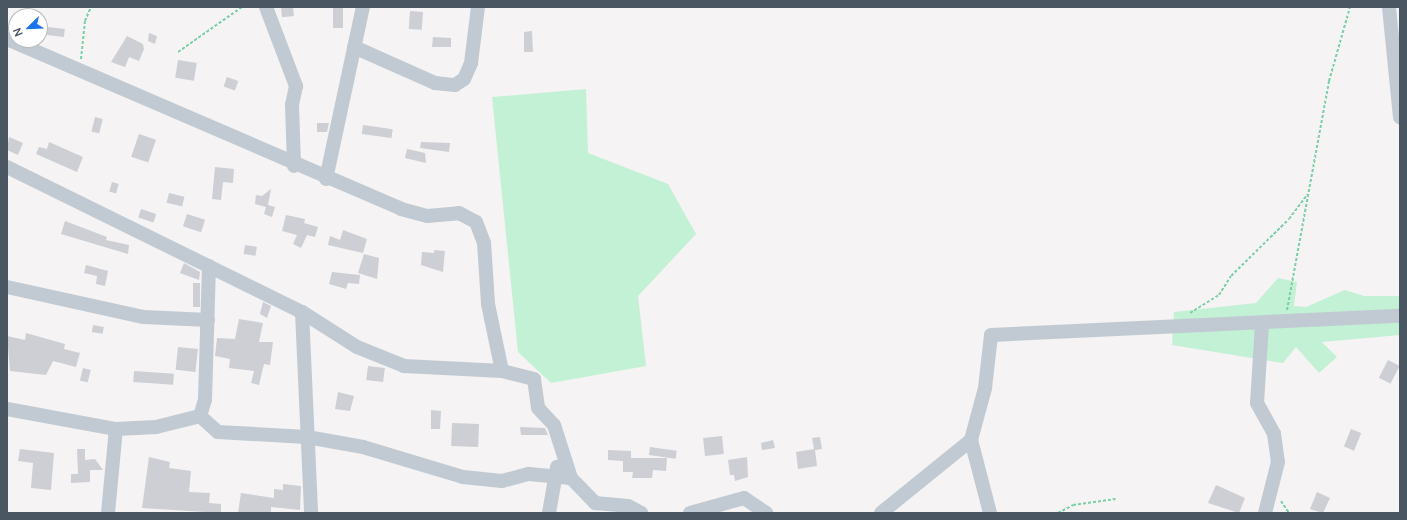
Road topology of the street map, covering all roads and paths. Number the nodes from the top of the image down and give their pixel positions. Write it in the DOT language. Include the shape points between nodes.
graph roads {
  1 [pos="91,7"];
  2 [pos="242,7"];
  3 [pos="266,7"];
  4 [pos="363,7"];
  5 [pos="478,7"];
  6 [pos="1350,7"];
  7 [pos="1389,7"];
  8 [pos="7,39"];
  9 [pos="354,48"];
  10 [pos="178,52"];
  11 [pos="1398,53"];
  12 [pos="78,70"];
  13 [pos="1400,117"];
  14 [pos="294,166"];
  15 [pos="7,167"];
  16 [pos="326,179"];
  17 [pos="1309,192"];
  18 [pos="209,266"];
  19 [pos="7,287"];
  20 [pos="302,312"];
  21 [pos="1186,316"];
  22 [pos="1400,316"];
  23 [pos="208,320"];
  24 [pos="1285,323"];
  25 [pos="1262,324"];
  26 [pos="502,371"];
  27 [pos="7,409"];
  28 [pos="200,416"];
  29 [pos="116,429"];
  30 [pos="307,437"];
  31 [pos="971,440"];
  32 [pos="561,447"];
  33 [pos="555,475"];
  34 [pos="571,478"];
  35 [pos="1116,499"];
  36 [pos="108,513"];
  37 [pos="311,513"];
  38 [pos="549,513"];
  39 [pos="641,513"];
  40 [pos="690,513"];
  41 [pos="766,513"];
  42 [pos="881,513"];
  43 [pos="990,513"];
  44 [pos="1058,513"];
  45 [pos="1265,513"];
  1 -- 12 [label="path" via="85,20 85,42"];
  2 -- 10 [label="path"];
  3 -- 14 [label="street" via="296,86 292,104"];
  4 -- 9 [label="street"];
  5 -- 9 [label="street" via="471,63 464,79 455,85 435,83"];
  6 -- 17 [label="path" via="1328,81"];
  7 -- 11 [label="street"];
  8 -- 12 [label="street"];
  9 -- 16 [label="street"];
  11 -- 13 [label="street"];
  12 -- 14 [label="street"];
  14 -- 16 [label="street"];
  15 -- 18 [label="street"];
  16 -- 26 [label="street" via="401,209 427,216 459,213 476,222 484,243 488,304"];
  17 -- 21 [label="path" via="1289,219 1231,276 1219,295"];
  17 -- 24 [label="path" via="1294,253"];
  18 -- 20 [label="street"];
  18 -- 23 [label="street"];
  19 -- 23 [label="street" via="144,317"];
  20 -- 26 [label="street" via="357,347 404,366"];
  20 -- 30 [label="street"];
  22 -- 24 [label="street"];
  23 -- 28 [label="street" via="205,400"];
  24 -- 25 [label="street"];
  25 -- 31 [label="street" via="991,335 985,388"];
  25 -- 45 [label="street" via="1257,403 1274,434 1278,462"];
  26 -- 32 [label="street" via="534,379 538,408 554,425"];
  27 -- 29 [label="street"];
  28 -- 29 [label="street" via="156,427"];
  28 -- 30 [label="street" via="218,432"];
  29 -- 36 [label="street"];
  30 -- 33 [label="street" via="363,447 462,477 502,482 529,474"];
  30 -- 37 [label="street"];
  31 -- 42 [label="street"];
  31 -- 43 [label="street"];
  32 -- 33 [label="street"];
  32 -- 34 [label="street"];
  33 -- 34 [label="street"];
  33 -- 38 [label="street"];
  34 -- 39 [label="street" via="595,503 628,506"];
  35 -- 44 [label="path" via="1073,505"];
  40 -- 41 [label="street" via="744,498"];
}
